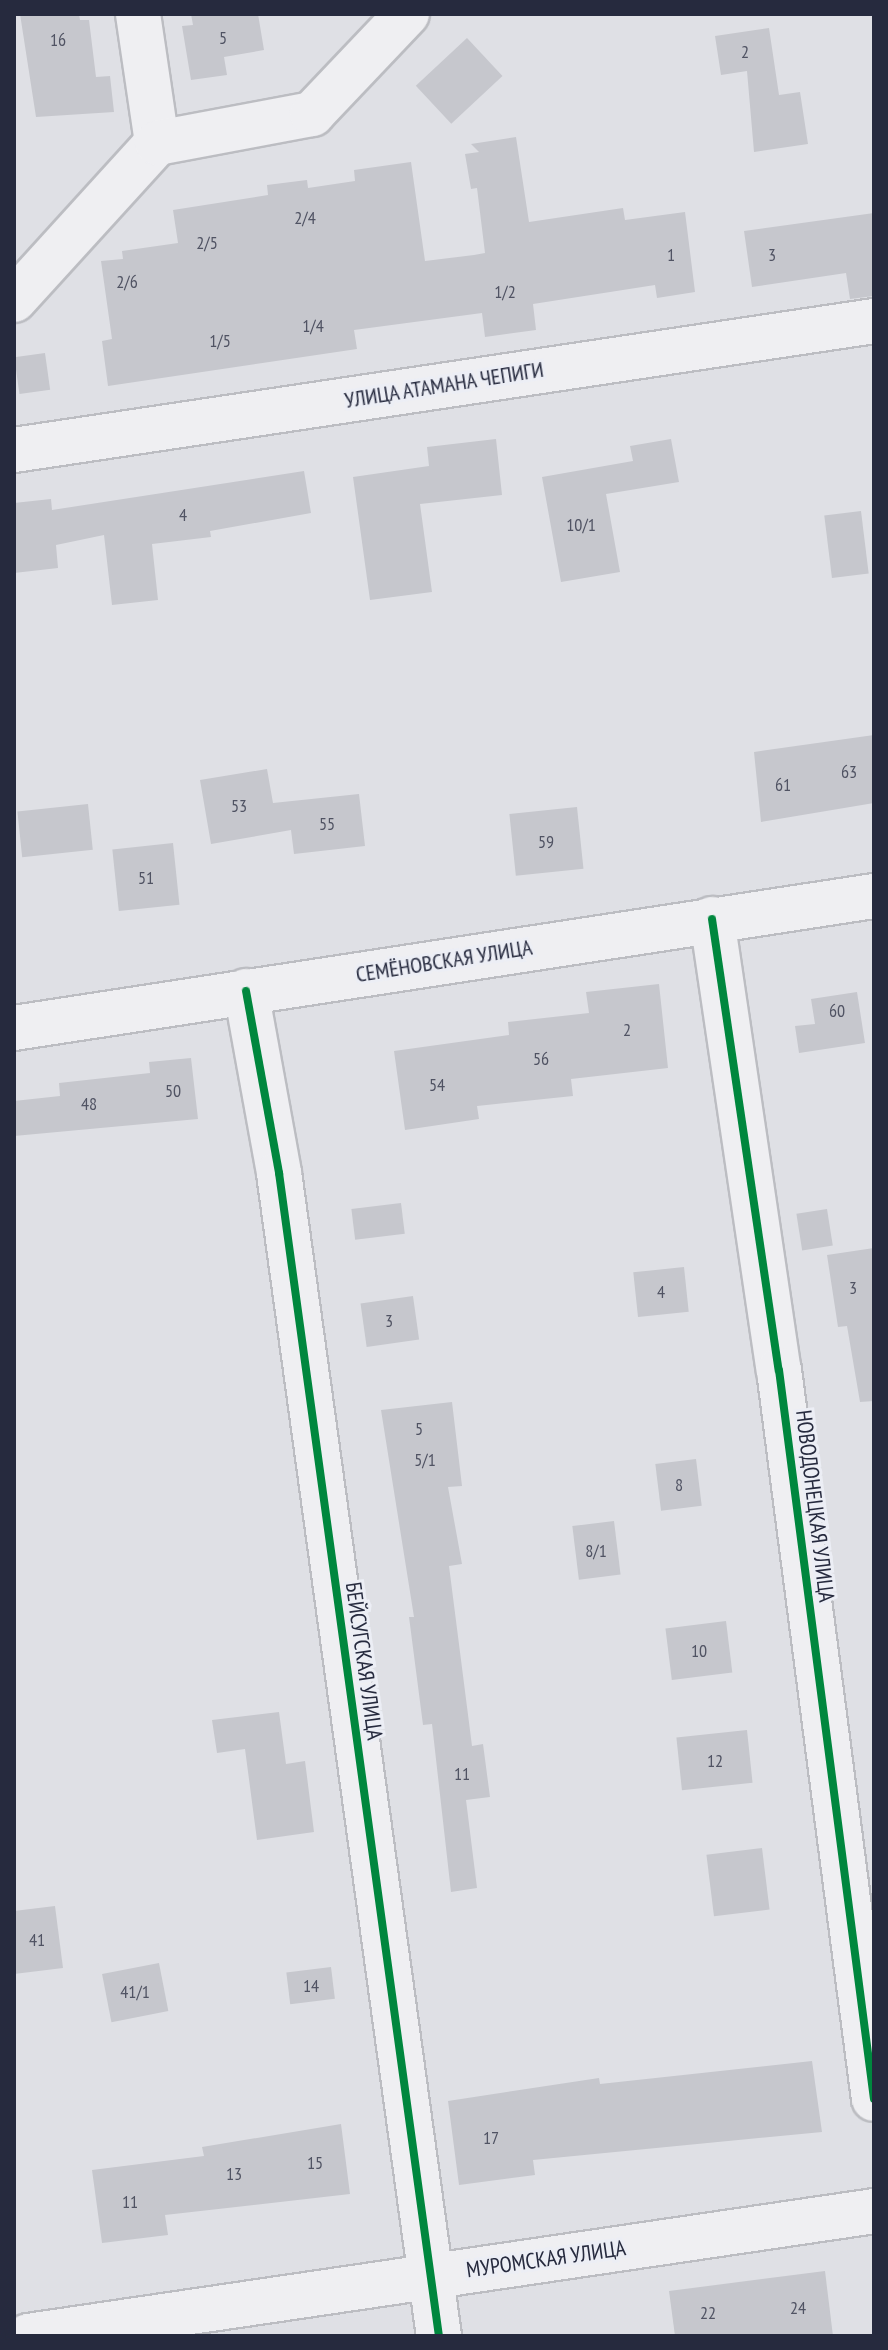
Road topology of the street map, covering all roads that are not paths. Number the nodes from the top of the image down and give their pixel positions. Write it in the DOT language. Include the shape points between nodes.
graph roads {
  1 [pos="138,14"];
  2 [pos="407,14"];
  3 [pos="157,143"];
  4 [pos="14,300"];
  5 [pos="874,321"];
  6 [pos="14,450"];
  7 [pos="874,896"];
  8 [pos="712,919"];
  9 [pos="246,991"];
  10 [pos="14,1028"];
  11 [pos="874,2099"];
  12 [pos="874,2211"];
  13 [pos="431,2276"];
  14 [pos="28,2336"];
  15 [pos="439,2336"];
  1 -- 3 [label="street"];
  2 -- 3 [label="street" via="312,114"];
  3 -- 4 [label="street"];
  5 -- 6 [label="street, УЛИЦА АТАМАНА ЧЕПИГИ"];
  7 -- 8 [label="street, СЕМЁНОВСКАЯ УЛИЦА"];
  8 -- 9 [label="street, СЕМЁНОВСКАЯ УЛИЦА"];
  8 -- 11 [label="street, НОВОДОНЕЦКАЯ УЛИЦА" via="779,1370"];
  9 -- 10 [label="street, СЕМЁНОВСКАЯ УЛИЦА"];
  9 -- 13 [label="street, БЕЙСУГСКАЯ УЛИЦА" via="279,1173"];
  12 -- 13 [label="street, МУРОМСКАЯ УЛИЦА"];
  13 -- 14 [label="street, МУРОМСКАЯ УЛИЦА"];
  13 -- 15 [label="street, БЕЙСУГСКАЯ УЛИЦА"];
}
